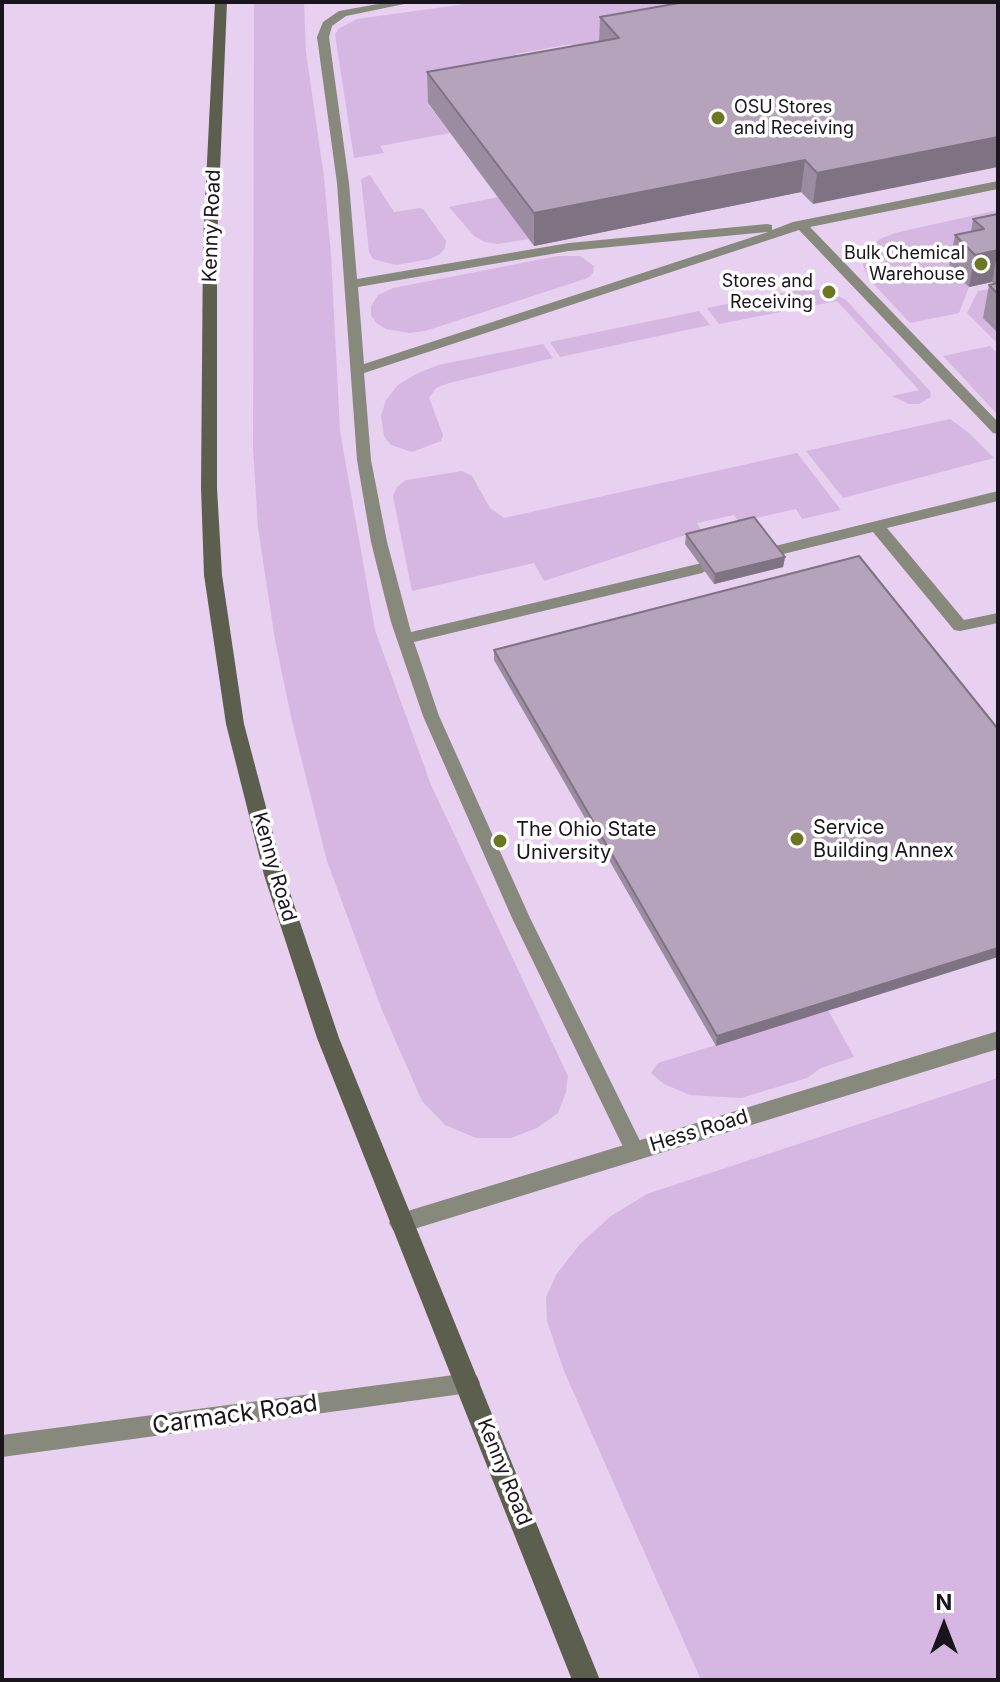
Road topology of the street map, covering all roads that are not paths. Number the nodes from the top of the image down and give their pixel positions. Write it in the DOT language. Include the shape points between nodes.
graph roads {
  1 [pos="221,2"];
  2 [pos="328,2"];
  3 [pos="409,2"];
  4 [pos="343,13"];
  5 [pos="998,185"];
  6 [pos="801,225"];
  7 [pos="351,284"];
  8 [pos="356,371"];
  9 [pos="998,430"];
  10 [pos="998,496"];
  11 [pos="877,526"];
  12 [pos="771,552"];
  13 [pos="702,568"];
  14 [pos="998,618"];
  15 [pos="405,639"];
  16 [pos="998,1040"];
  17 [pos="635,1151"];
  18 [pos="401,1223"];
  19 [pos="469,1383"];
  20 [pos="2,1446"];
  21 [pos="586,1680"];
  1 -- 18 [label="main road, Kenny Road" via="210,242 209,488 215,590 235,724 274,875 328,1038"];
  2 -- 4 [label="lane"];
  3 -- 4 [label="lane"];
  4 -- 7 [label="lane" via="327,24 323,37"];
  5 -- 6 [label="lane"];
  6 -- 7 [label="lane" via="569,247"];
  6 -- 8 [label="lane"];
  6 -- 9 [label="lane"];
  7 -- 8 [label="lane"];
  8 -- 15 [label="lane" via="364,460"];
  10 -- 11 [label="lane"];
  11 -- 12 [label="lane"];
  11 -- 14 [label="lane" via="960,626"];
  13 -- 15 [label="lane"];
  15 -- 17 [label="lane" via="471,810"];
  16 -- 17 [label="street, Hess Road"];
  17 -- 18 [label="street, Hess Road"];
  18 -- 19 [label="main road, Kenny Road"];
  19 -- 20 [label="lane, Carmack Road"];
  19 -- 21 [label="main road, Kenny Road"];
}
